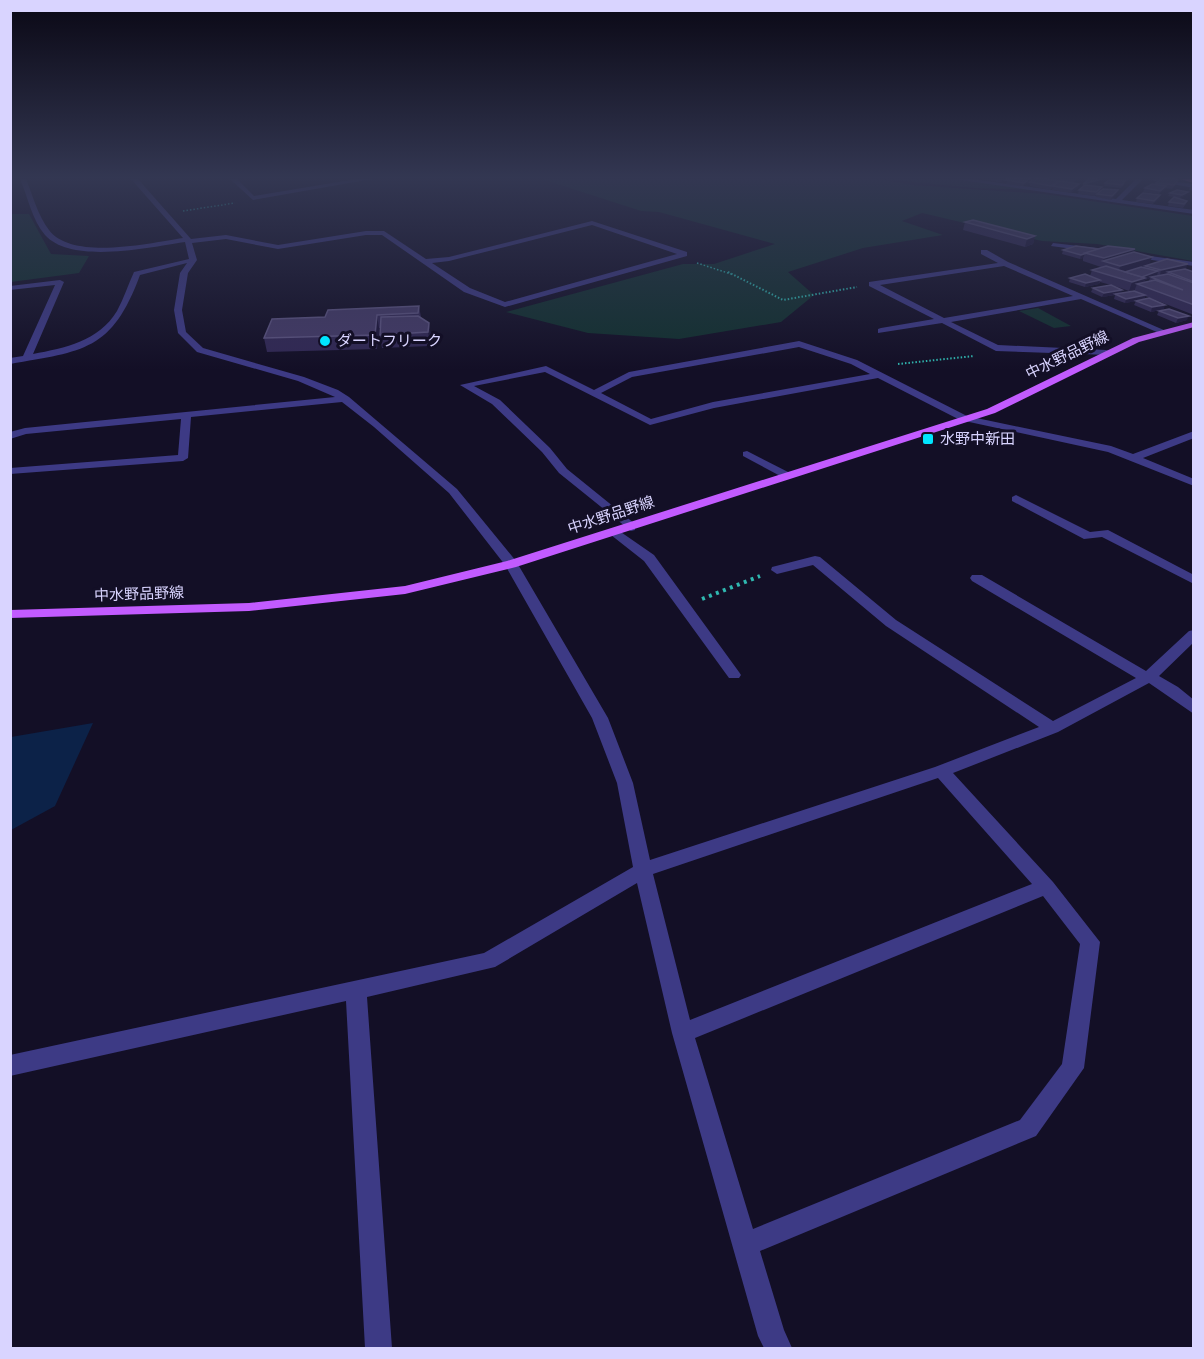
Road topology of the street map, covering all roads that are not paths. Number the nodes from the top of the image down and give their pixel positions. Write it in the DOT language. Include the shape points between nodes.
graph roads {
  1 [pos="61,242"];
  2 [pos="171,242"];
  3 [pos="189,242"];
  4 [pos="254,242"];
  5 [pos="307,242"];
  6 [pos="398,242"];
  7 [pos="517,242"];
  8 [pos="648,242"];
  9 [pos="1053,245"];
  10 [pos="1102,250"];
  11 [pos="984,252"];
  12 [pos="1125,254"];
  13 [pos="193,260"];
  14 [pos="426,261"];
  15 [pos="1005,264"];
  16 [pos="1194,264"];
  17 [pos="10,288"];
  18 [pos="1082,297"];
  19 [pos="941,321"];
  20 [pos="1194,324"];
  21 [pos="881,331"];
  22 [pos="1162,331"];
  23 [pos="1106,353"];
  24 [pos="27,358"];
  25 [pos="10,361"];
  26 [pos="880,375"];
  27 [pos="593,394"];
  28 [pos="346,399"];
  29 [pos="186,416"];
  30 [pos="964,418"];
  31 [pos="1194,434"];
  32 [pos="10,436"];
  33 [pos="747,454"];
  34 [pos="1133,458"];
  35 [pos="10,471"];
  36 [pos="788,476"];
  37 [pos="1194,483"];
  38 [pos="1016,499"];
  39 [pos="631,527"];
  40 [pos="615,532"];
  41 [pos="511,564"];
  42 [pos="777,570"];
  43 [pos="976,578"];
  44 [pos="1194,580"];
  45 [pos="10,614"];
  46 [pos="1194,634"];
  47 [pos="734,675"];
  48 [pos="1148,677"];
  49 [pos="1194,710"];
  50 [pos="1052,728"];
  51 [pos="941,771"];
  52 [pos="643,870"];
  53 [pos="1046,887"];
  54 [pos="356,989"];
  55 [pos="683,1033"];
  56 [pos="10,1066"];
  57 [pos="745,1245"];
  58 [pos="379,1348"];
  59 [pos="779,1348"];
  1 -- 2 [label="street" via="84,249"];
  3 -- 13 [label="street"];
  4 -- 5 [label="street" via="278,247"];
  6 -- 14 [label="street"];
  7 -- 14 [label="street"];
  8 -- 14 [label="street" via="684,254 505,305 467,290"];
  9 -- 10 [label="street"];
  11 -- 15 [label="street"];
  12 -- 16 [label="street"];
  13 -- 24 [label="street" via="137,274 126,306 101,337 70,350"];
  13 -- 28 [label="street" via="184,273 178,310 182,333 200,351 301,379"];
  15 -- 18 [label="street"];
  15 -- 19 [label="street" via="872,284"];
  17 -- 24 [label="street" via="60,282"];
  18 -- 19 [label="street"];
  18 -- 22 [label="street"];
  19 -- 21 [label="street"];
  19 -- 23 [label="street" via="996,348"];
  20 -- 22 [label="main road, 中水野品野線"];
  22 -- 23 [label="main road, 中水野品野線"];
  23 -- 30 [label="main road, 中水野品野線" via="991,411"];
  24 -- 25 [label="street"];
  26 -- 27 [label="street" via="713,405 650,422"];
  26 -- 27 [label="street" via="799,344 629,375"];
  26 -- 30 [label="street"];
  27 -- 39 [label="street" via="546,369 465,385 496,402 562,471"];
  28 -- 32 [label="street" via="25,431"];
  28 -- 41 [label="street" via="453,491"];
  29 -- 35 [label="street" via="183,458"];
  30 -- 34 [label="street" via="1088,443"];
  30 -- 36 [label="main road, 中水野品野線"];
  31 -- 34 [label="street"];
  33 -- 36 [label="street"];
  34 -- 37 [label="street"];
  36 -- 39 [label="main road, 中水野品野線"];
  38 -- 44 [label="street" via="1088,536 1104,533"];
  39 -- 40 [label="main road, 中水野品野線"];
  40 -- 41 [label="main road, 中水野品野線"];
  40 -- 47 [label="street" via="649,558"];
  41 -- 45 [label="main road, 中水野品野線" via="405,590 249,607"];
  41 -- 52 [label="street" via="600,718 625,783"];
  42 -- 50 [label="street" via="815,560 891,623"];
  43 -- 48 [label="street"];
  46 -- 48 [label="street"];
  48 -- 49 [label="street" via="1173,691"];
  48 -- 50 [label="street"];
  50 -- 51 [label="street"];
  51 -- 52 [label="street"];
  51 -- 53 [label="street"];
  52 -- 54 [label="street" via="488,961"];
  52 -- 55 [label="street"];
  53 -- 55 [label="street"];
  53 -- 57 [label="street" via="1090,942 1073,1068 1028,1128"];
  54 -- 56 [label="street"];
  54 -- 58 [label="street"];
  55 -- 57 [label="street"];
  57 -- 59 [label="street"];
}
